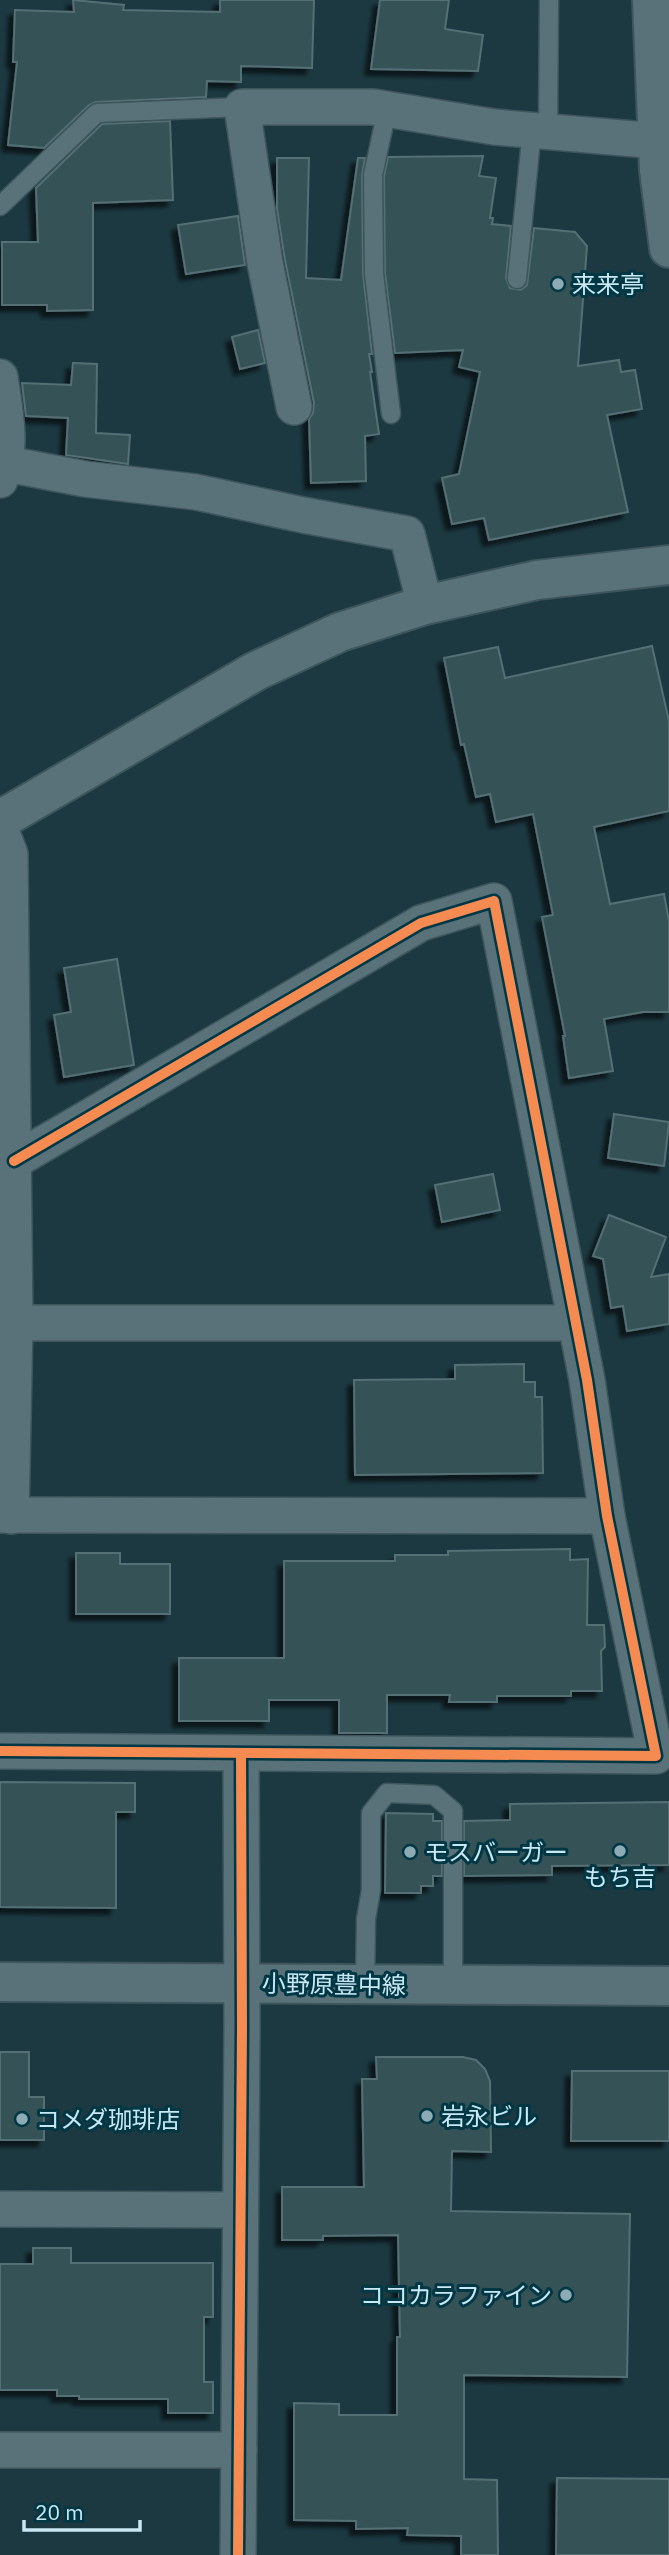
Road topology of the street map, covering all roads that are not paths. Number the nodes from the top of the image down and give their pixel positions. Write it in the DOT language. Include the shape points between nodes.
graph roads {
  1 [pos="549,0"];
  2 [pos="652,0"];
  3 [pos="242,107"];
  4 [pos="387,110"];
  5 [pos="540,130"];
  6 [pos="658,141"];
  7 [pos="0,206"];
  8 [pos="669,248"];
  9 [pos="517,279"];
  10 [pos="0,377"];
  11 [pos="294,407"];
  12 [pos="391,414"];
  13 [pos="2,469"];
  14 [pos="669,565"];
  15 [pos="425,605"];
  16 [pos="0,820"];
  17 [pos="0,828"];
  18 [pos="14,1161"];
  19 [pos="15,1323"];
  20 [pos="574,1323"];
  21 [pos="6,1515"];
  22 [pos="607,1516"];
  23 [pos="0,1751"];
  24 [pos="241,1754"];
  25 [pos="0,1982"];
  26 [pos="241,1983"];
  27 [pos="365,1985"];
  28 [pos="453,1985"];
  29 [pos="669,1986"];
  30 [pos="0,2209"];
  31 [pos="240,2210"];
  32 [pos="0,2450"];
  33 [pos="239,2450"];
  34 [pos="237,2555"];
  1 -- 5 [label="lane"];
  2 -- 6 [label="street"];
  3 -- 4 [label="street"];
  3 -- 7 [label="lane" via="97,113"];
  3 -- 11 [label="street" via="265,263"];
  4 -- 5 [label="street"];
  4 -- 12 [label="lane" via="373,175 374,274"];
  5 -- 6 [label="street"];
  5 -- 9 [label="lane"];
  6 -- 8 [label="street"];
  10 -- 13 [label="street" via="5,407"];
  13 -- 15 [label="street" via="196,492 407,534"];
  14 -- 15 [label="street" via="537,579"];
  15 -- 16 [label="street" via="340,632 256,671"];
  17 -- 18 [label="street" via="10,853"];
  18 -- 19 [label="street"];
  18 -- 20 [label="street" via="421,923 494,901"];
  19 -- 20 [label="street"];
  19 -- 21 [label="street"];
  20 -- 22 [label="street"];
  21 -- 22 [label="street"];
  22 -- 24 [label="street" via="656,1756"];
  23 -- 24 [label="street"];
  24 -- 26 [label="street"];
  25 -- 26 [label="street, 小野原豊中線"];
  26 -- 27 [label="street, 小野原豊中線"];
  26 -- 31 [label="street"];
  27 -- 28 [label="street, 小野原豊中線"];
  27 -- 28 [label="lane" via="371,1812 387,1793 434,1795 453,1811"];
  28 -- 29 [label="street, 小野原豊中線"];
  30 -- 31 [label="street"];
  31 -- 33 [label="street"];
  32 -- 33 [label="street"];
  33 -- 34 [label="street"];
}
